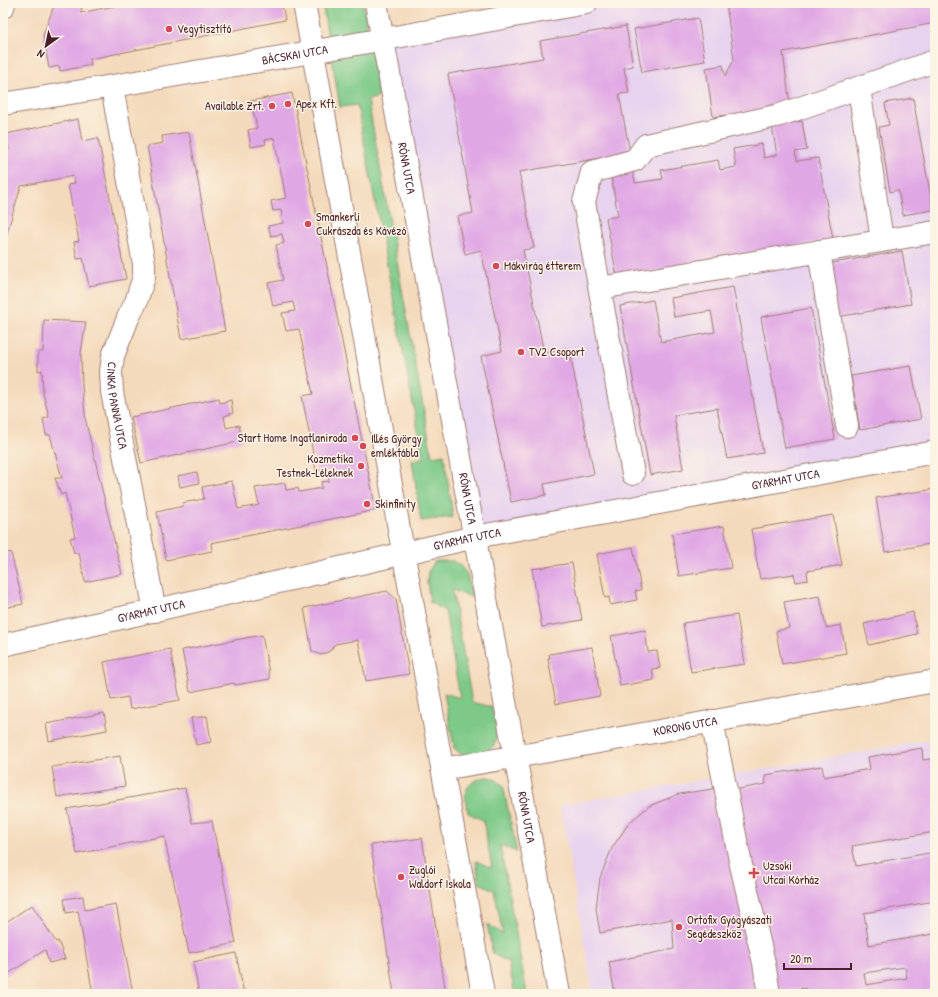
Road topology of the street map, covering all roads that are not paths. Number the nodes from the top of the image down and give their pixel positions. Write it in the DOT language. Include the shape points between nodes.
graph roads {
  1 [pos="4,3"];
  2 [pos="304,3"];
  3 [pos="376,3"];
  4 [pos="586,3"];
  5 [pos="3,7"];
  6 [pos="383,40"];
  7 [pos="313,51"];
  8 [pos="935,61"];
  9 [pos="112,87"];
  10 [pos="859,88"];
  11 [pos="3,104"];
  12 [pos="935,232"];
  13 [pos="882,240"];
  14 [pos="818,251"];
  15 [pos="600,288"];
  16 [pos="847,426"];
  17 [pos="935,452"];
  18 [pos="633,474"];
  19 [pos="475,537"];
  20 [pos="404,554"];
  21 [pos="155,611"];
  22 [pos="3,645"];
  23 [pos="932,683"];
  24 [pos="712,721"];
  25 [pos="515,757"];
  26 [pos="442,769"];
  27 [pos="483,994"];
  28 [pos="559,994"];
  29 [pos="769,994"];
  1 -- 5 [label="street"];
  2 -- 7 [label="street"];
  3 -- 6 [label="street, RÓNA UTCA"];
  4 -- 6 [label="street, BÁCSKAI UTCA"];
  6 -- 7 [label="street, BÁCSKAI UTCA"];
  6 -- 19 [label="street, RÓNA UTCA"];
  7 -- 9 [label="street, BÁCSKAI UTCA"];
  7 -- 20 [label="street"];
  8 -- 10 [label="street"];
  9 -- 11 [label="street, BÁCSKAI UTCA"];
  9 -- 21 [label="street, CINKA PANNA UTCA" via="144,264 144,277 136,302 113,356 112,392"];
  10 -- 13 [label="street"];
  10 -- 15 [label="street" via="780,115 646,145 635,160 592,172 584,202"];
  12 -- 13 [label="street"];
  13 -- 14 [label="street"];
  14 -- 15 [label="street"];
  14 -- 16 [label="street"];
  15 -- 18 [label="street"];
  17 -- 19 [label="street, GYARMAT UTCA"];
  19 -- 20 [label="street, GYARMAT UTCA"];
  19 -- 25 [label="street, RÓNA UTCA"];
  20 -- 21 [label="street, GYARMAT UTCA"];
  20 -- 26 [label="street"];
  21 -- 22 [label="street, GYARMAT UTCA"];
  23 -- 24 [label="street, KORONG UTCA"];
  24 -- 25 [label="street, KORONG UTCA"];
  24 -- 29 [label="street"];
  25 -- 26 [label="street, KORONG UTCA"];
  25 -- 28 [label="street, RÓNA UTCA"];
  26 -- 27 [label="street"];
}
